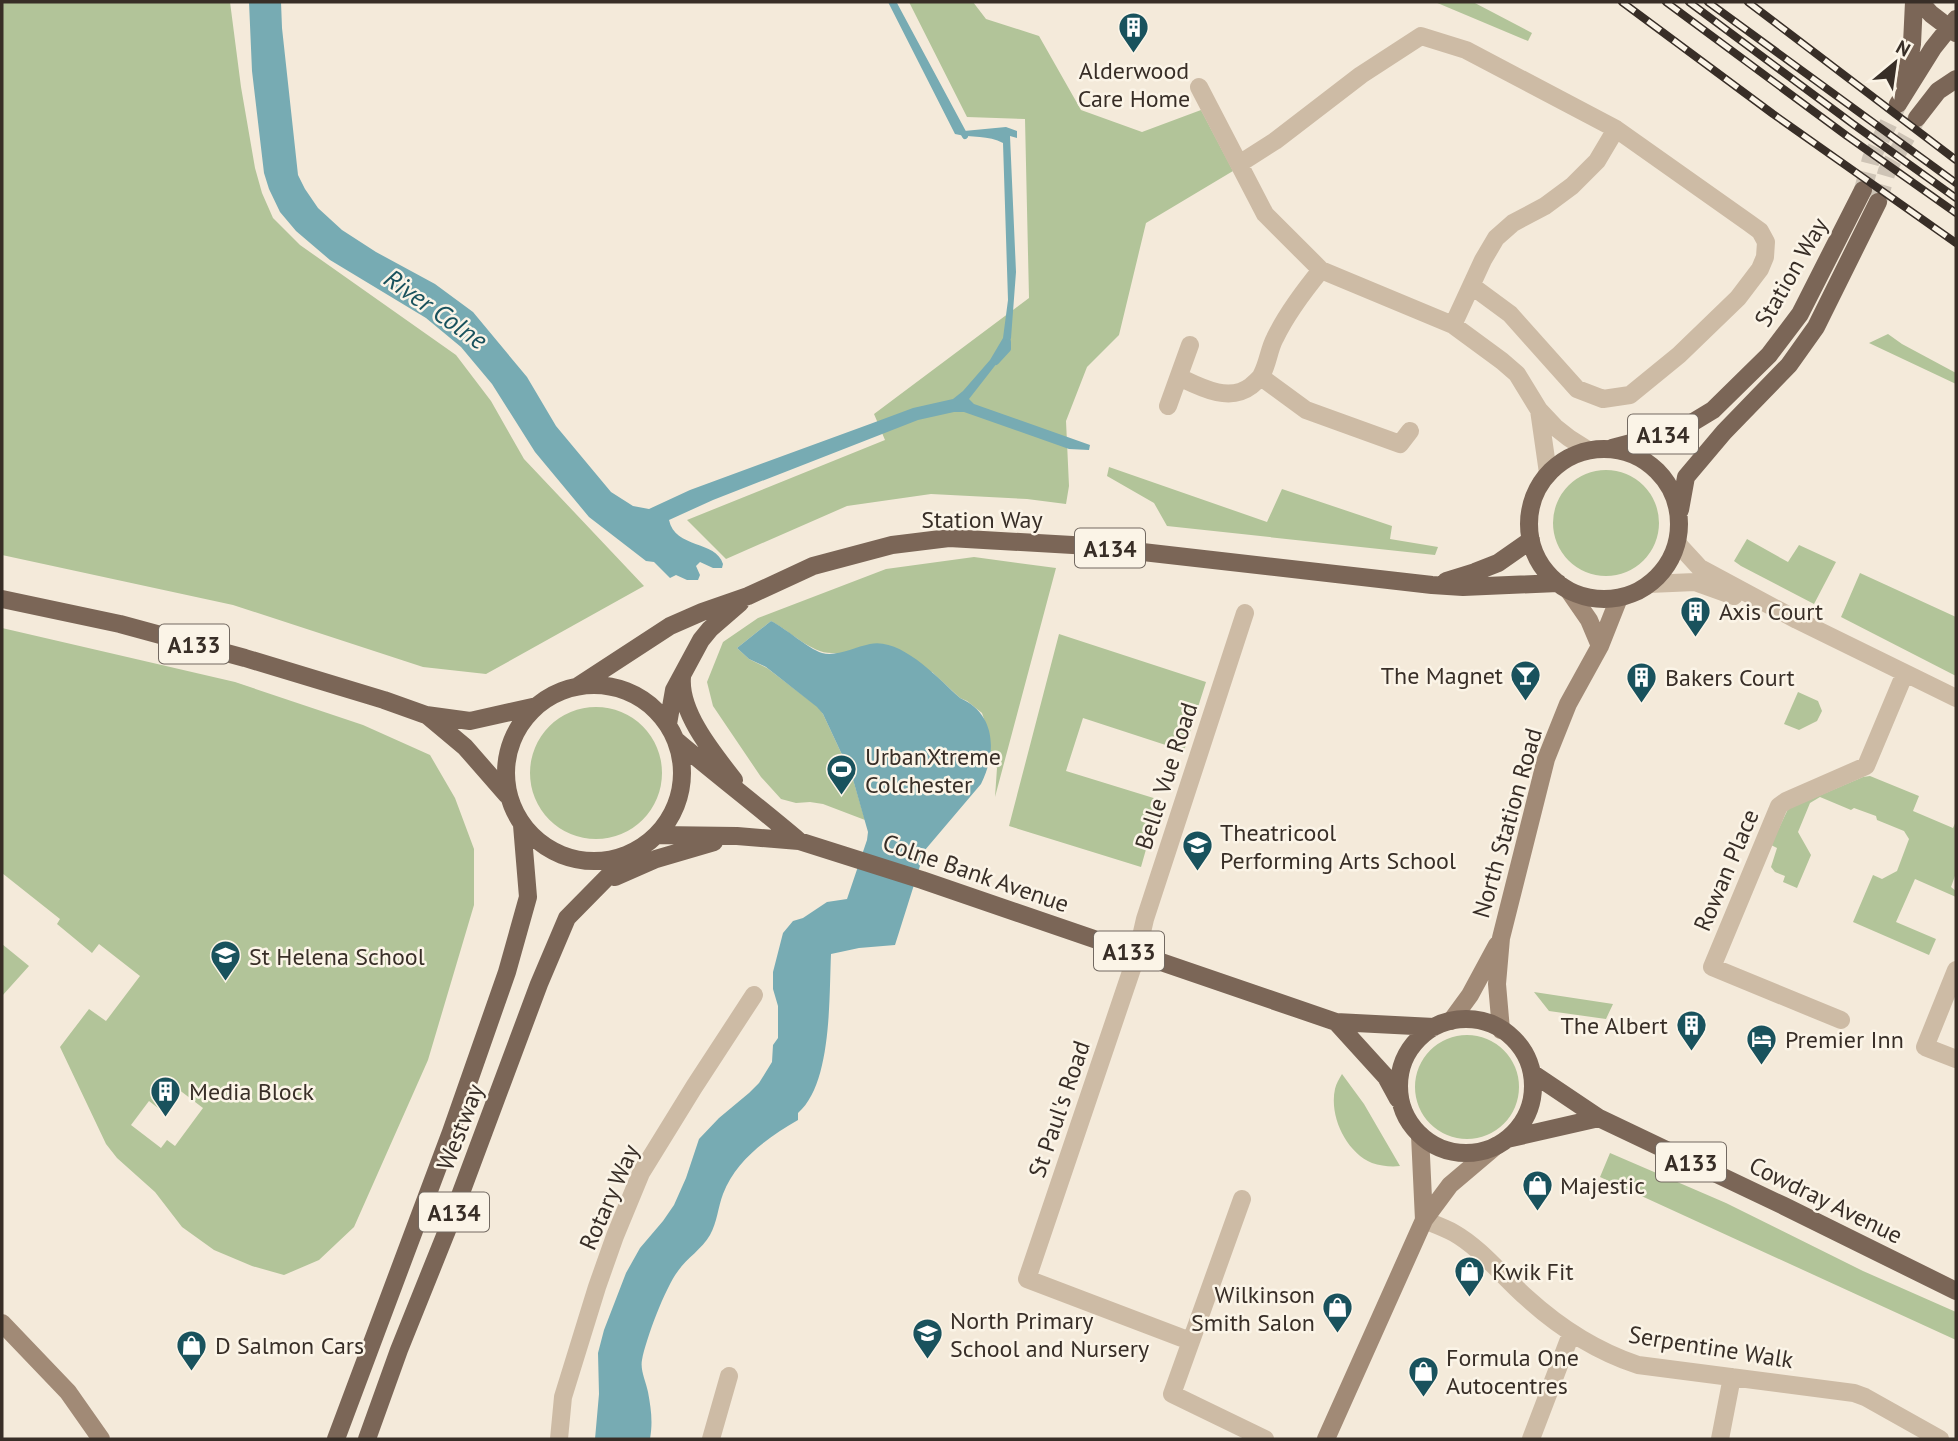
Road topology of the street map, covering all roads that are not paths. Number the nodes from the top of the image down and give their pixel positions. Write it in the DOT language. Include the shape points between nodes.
graph roads {
  1 [pos="1914,2"];
  2 [pos="1925,8"];
  3 [pos="1954,27"];
  4 [pos="1956,79"];
  5 [pos="1199,86"];
  6 [pos="1917,118"];
  7 [pos="1616,129"];
  8 [pos="1239,164"];
  9 [pos="1863,190"];
  10 [pos="1878,202"];
  11 [pos="1321,270"];
  12 [pos="1472,286"];
  13 [pos="1453,325"];
  14 [pos="1190,345"];
  15 [pos="1179,377"];
  16 [pos="1261,377"];
  17 [pos="1168,406"];
  18 [pos="1539,410"];
  19 [pos="1410,431"];
  20 [pos="1608,448"];
  21 [pos="1588,450"];
  22 [pos="1548,473"];
  23 [pos="1679,513"];
  24 [pos="1531,540"];
  25 [pos="1677,543"];
  26 [pos="1649,584"];
  27 [pos="1432,585"];
  28 [pos="1564,587"];
  29 [pos="748,596"];
  30 [pos="1619,597"];
  31 [pos="2,599"];
  32 [pos="1245,613"];
  33 [pos="1797,620"];
  34 [pos="1600,646"];
  35 [pos="682,673"];
  36 [pos="1905,673"];
  37 [pos="578,686"];
  38 [pos="1956,698"];
  39 [pos="537,706"];
  40 [pos="426,715"];
  41 [pos="668,724"];
  42 [pos="677,741"];
  43 [pos="507,795"];
  44 [pos="747,797"];
  45 [pos="523,825"];
  46 [pos="658,835"];
  47 [pos="737,836"];
  48 [pos="799,841"];
  49 [pos="631,853"];
  50 [pos="600,884"];
  51 [pos="1501,938"];
  52 [pos="1137,954"];
  53 [pos="1956,970"];
  54 [pos="754,995"];
  55 [pos="1841,1020"];
  56 [pos="1336,1022"];
  57 [pos="1443,1024"];
  58 [pos="1501,1030"];
  59 [pos="1956,1059"];
  60 [pos="1532,1073"];
  61 [pos="1405,1111"];
  62 [pos="1599,1118"];
  63 [pos="1420,1135"];
  64 [pos="1501,1143"];
  65 [pos="1242,1199"];
  66 [pos="1424,1220"];
  67 [pos="1956,1291"];
  68 [pos="2,1324"];
  69 [pos="1571,1334"];
  70 [pos="1191,1341"];
  71 [pos="729,1376"];
  72 [pos="1731,1377"];
  73 [pos="101,1439"];
  74 [pos="337,1439"];
  75 [pos="367,1439"];
  76 [pos="559,1439"];
  77 [pos="711,1439"];
  78 [pos="1265,1439"];
  79 [pos="1326,1439"];
  80 [pos="1531,1439"];
  81 [pos="1720,1439"];
  82 [pos="1940,1439"];
  1 -- 3 [label="main road" via="1909,70 1900,99"];
  2 -- 3 [label="main road"];
  4 -- 6 [label="main road" via="1938,91"];
  5 -- 8 [label="street"];
  7 -- 8 [label="street" via="1466,50 1421,36"];
  7 -- 12 [label="street" via="1597,161 1572,187 1513,223 1496,239"];
  7 -- 12 [label="street" via="1760,232 1766,242 1765,257 1738,298 1630,396 1603,400 1577,389 1510,314"];
  8 -- 11 [label="street" via="1265,214"];
  9 -- 20 [label="main road, Station Way / A134" via="1800,314 1769,355 1713,410 1680,430"];
  10 -- 23 [label="main road, Station Way / A134" via="1816,327 1789,365 1686,477"];
  11 -- 13 [label="street"];
  11 -- 16 [label="street" via="1284,319"];
  12 -- 13 [label="street"];
  13 -- 18 [label="street" via="1517,374"];
  14 -- 15 [label="street"];
  15 -- 16 [label="street" via="1225,394 1245,390"];
  15 -- 17 [label="street"];
  16 -- 19 [label="street" via="1306,410 1400,444"];
  18 -- 21 [label="street"];
  18 -- 22 [label="street"];
  20 -- 21 [label="main road, A134"];
  20 -- 23 [label="main road, A134" via="1629,452 1658,471"];
  21 -- 22 [label="main road, A134" via="1567,458"];
  22 -- 24 [label="main road, A134" via="1532,501"];
  23 -- 25 [label="main road, A134"];
  24 -- 27 [label="main road, Station Way / A134" via="1498,562"];
  24 -- 28 [label="main road, A134" via="1540,564"];
  25 -- 26 [label="main road, A134" via="1669,564"];
  25 -- 33 [label="street" via="1700,568"];
  26 -- 30 [label="main road, A134"];
  26 -- 33 [label="street" via="1695,582"];
  27 -- 28 [label="main road, Station Way / A134"];
  27 -- 29 [label="main road, Station Way / A134" via="1090,546 949,538 892,545 813,566"];
  28 -- 30 [label="main road, A134" via="1593,598"];
  28 -- 34 [label="street" via="1589,620"];
  29 -- 35 [label="main road, Station Way / A134" via="710,629"];
  29 -- 37 [label="main road, Station Way / A134" via="670,626"];
  30 -- 34 [label="street, North Station Road"];
  31 -- 40 [label="main road, A133" via="120,624 245,658"];
  32 -- 52 [label="street, Belle Vue Road"];
  33 -- 36 [label="street"];
  34 -- 51 [label="street, North Station Road" via="1568,704 1546,759"];
  35 -- 41 [label="main road, Station Way / A134"];
  35 -- 44 [label="main road" via="681,688 691,719"];
  36 -- 38 [label="street"];
  36 -- 55 [label="street, Rowan Place" via="1866,766 1779,806 1712,967"];
  37 -- 39 [label="main road, A134"];
  37 -- 41 [label="main road, A134" via="622,689 651,705"];
  39 -- 40 [label="main road, A133" via="470,721"];
  39 -- 43 [label="main road, A134" via="511,745"];
  40 -- 43 [label="main road, A133" via="465,747"];
  41 -- 42 [label="main road, A134"];
  42 -- 44 [label="main road, Colne Bank Avenue / A133"];
  42 -- 46 [label="main road, A134" via="681,790 670,820"];
  43 -- 45 [label="main road, A134"];
  44 -- 48 [label="main road, Colne Bank Avenue / A133"];
  45 -- 49 [label="main road, A134" via="543,844 576,859 615,859"];
  45 -- 74 [label="main road, Westway / A134" via="528,897 507,972"];
  46 -- 47 [label="main road, Colne Bank Avenue / A133"];
  46 -- 49 [label="main road, A134"];
  47 -- 48 [label="main road, Colne Bank Avenue / A133"];
  47 -- 50 [label="main road" via="656,859"];
  48 -- 52 [label="main road, Colne Bank Avenue / A133"];
  49 -- 50 [label="main road, Westway / A134"];
  50 -- 75 [label="main road, Westway / A134" via="567,918 538,984"];
  51 -- 57 [label="street, North Station Road" via="1470,995"];
  51 -- 58 [label="street, North Station Road" via="1497,984"];
  52 -- 56 [label="main road, Colne Bank Avenue / A133"];
  52 -- 70 [label="street, St Paul's Road" via="1027,1279"];
  53 -- 59 [label="street" via="1925,1047"];
  54 -- 76 [label="street, Rotary Way" via="641,1173 593,1299 563,1397"];
  56 -- 57 [label="main road, Colne Bank Avenue / A133"];
  56 -- 61 [label="main road, Colne Bank Avenue / A133" via="1386,1077"];
  57 -- 58 [label="main road, A133" via="1465,1020"];
  57 -- 61 [label="main road, A133" via="1423,1034 1404,1064 1400,1090"];
  58 -- 60 [label="main road, A133" via="1520,1046"];
  60 -- 62 [label="main road, Cowdray Avenue / A133"];
  60 -- 64 [label="main road" via="1527,1114"];
  61 -- 63 [label="main road, A133"];
  62 -- 64 [label="main road"];
  62 -- 67 [label="main road, Cowdray Avenue / A133"];
  63 -- 64 [label="main road" via="1454,1152 1475,1153"];
  63 -- 66 [label="street"];
  64 -- 66 [label="street" via="1450,1185"];
  65 -- 70 [label="street"];
  66 -- 69 [label="street, Serpentine Walk" via="1455,1233"];
  66 -- 79 [label="street"];
  68 -- 73 [label="street" via="68,1392"];
  69 -- 72 [label="street, Serpentine Walk" via="1638,1365"];
  69 -- 80 [label="street"];
  70 -- 78 [label="street" via="1172,1394"];
  71 -- 77 [label="street"];
  72 -- 81 [label="street"];
  72 -- 82 [label="street, Serpentine Walk" via="1865,1396"];
}
